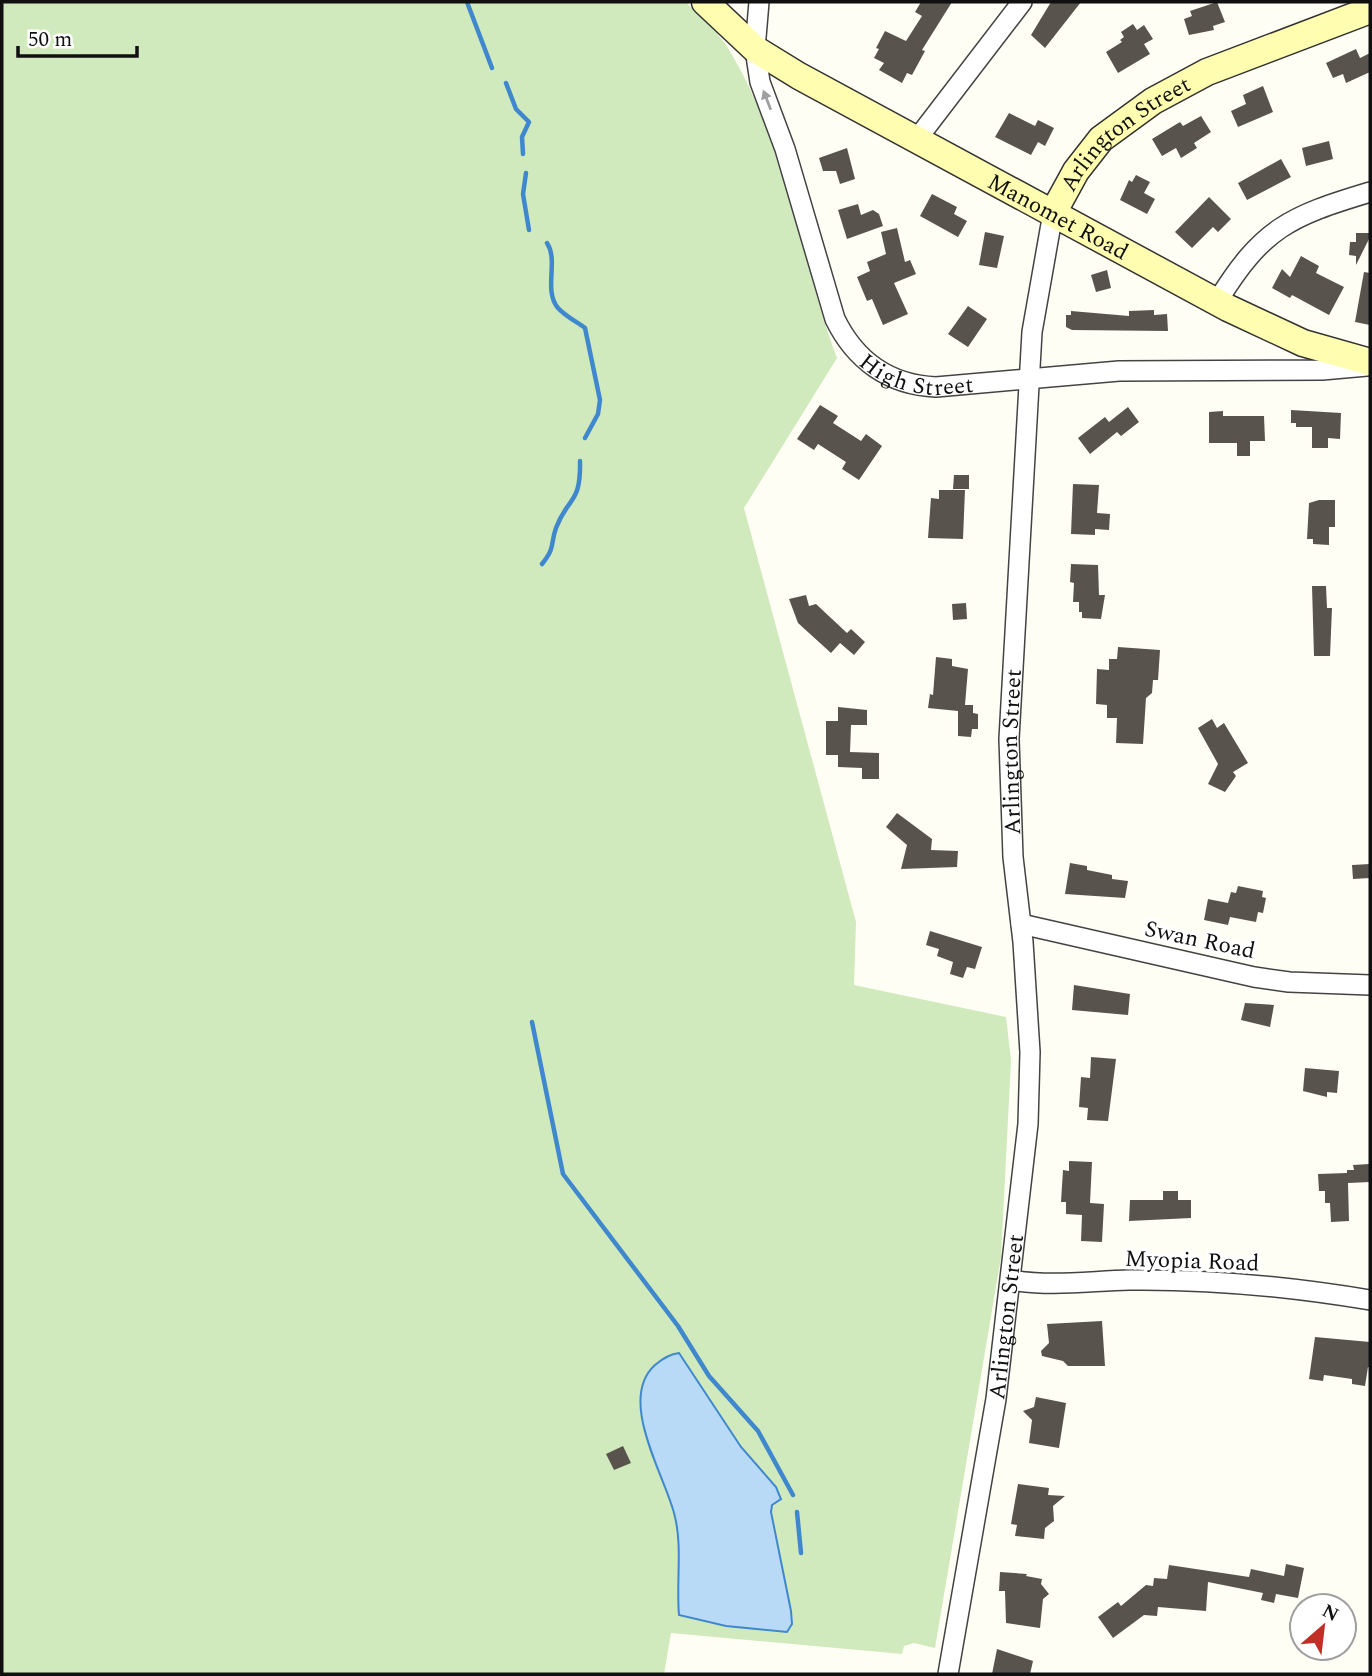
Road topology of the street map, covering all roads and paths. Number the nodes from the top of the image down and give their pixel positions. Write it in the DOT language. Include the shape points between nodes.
graph roads {
  1 [pos="705,2"];
  2 [pos="759,2"];
  3 [pos="1022,2"];
  4 [pos="1370,10"];
  5 [pos="755,48"];
  6 [pos="918,139"];
  7 [pos="1370,191"];
  8 [pos="1053,213"];
  9 [pos="1217,302"];
  10 [pos="1370,364"];
  11 [pos="1029,379"];
  12 [pos="1021,924"];
  13 [pos="1370,985"];
  14 [pos="1011,1280"];
  15 [pos="1370,1300"];
  16 [pos="948,1674"];
  1 -- 5 [label="main road"];
  2 -- 5 [label="street, High Street"];
  3 -- 6 [label="street"];
  4 -- 8 [label="main road, Arlington Street" via="1207,72 1153,101 1101,139 1076,171"];
  5 -- 6 [label="main road, Manomet Road"];
  11 -- 5 [label="street, High Street, one-way" via="918,387 863,360 847,344 835,319 785,149 760,82"];
  6 -- 8 [label="main road, Manomet Road"];
  7 -- 9 [label="street" via="1306,211 1263,240"];
  8 -- 9 [label="main road, Manomet Road"];
  8 -- 11 [label="street, Arlington Street" via="1032,332"];
  9 -- 10 [label="main road, Manomet Road" via="1303,343"];
  10 -- 11 [label="street, High Street" via="1322,370 1119,371"];
  11 -- 12 [label="street, Arlington Street" via="1009,739 1013,857"];
  12 -- 13 [label="street, Swan Road" via="1254,976"];
  12 -- 14 [label="street, Arlington Street" via="1030,1052"];
  14 -- 15 [label="street, Myopia Road" via="1042,1285 1128,1280 1214,1283"];
  14 -- 16 [label="street, Arlington Street" via="996,1399"];
}
